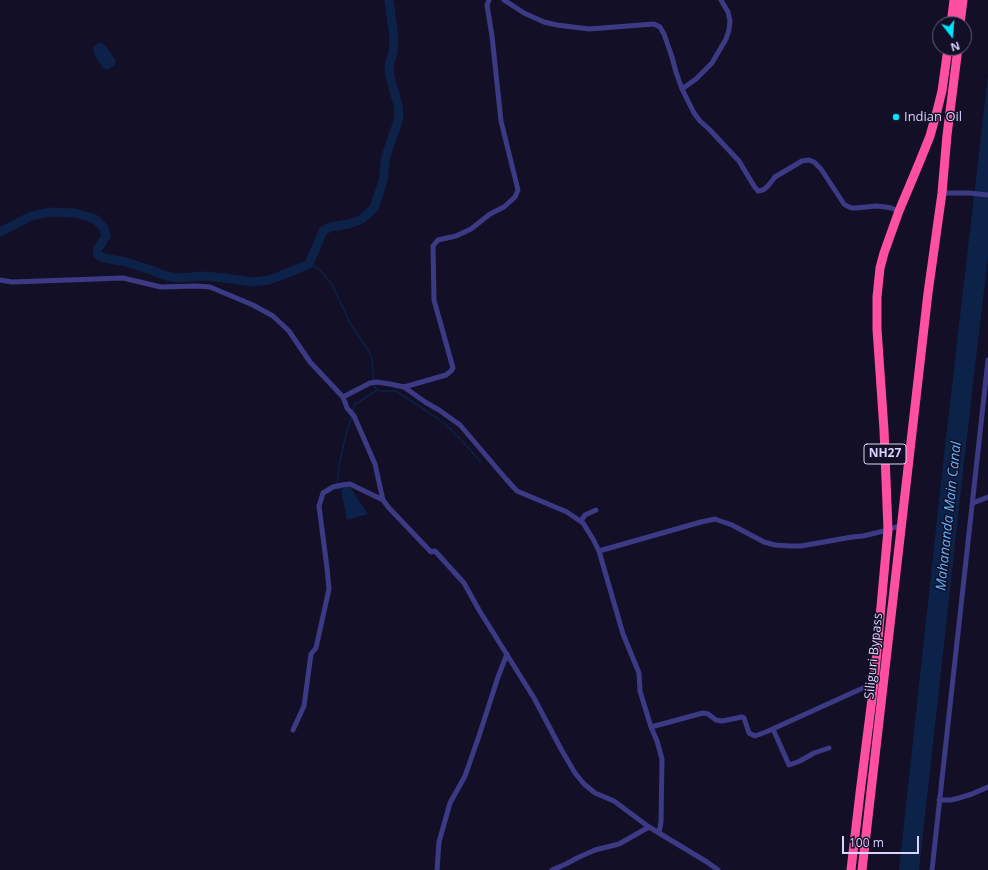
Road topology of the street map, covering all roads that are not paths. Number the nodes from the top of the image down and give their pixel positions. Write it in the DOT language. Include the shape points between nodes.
graph roads {
  1 [pos="489,0"];
  2 [pos="504,0"];
  3 [pos="721,0"];
  4 [pos="954,0"];
  5 [pos="963,0"];
  6 [pos="952,16"];
  7 [pos="961,16"];
  8 [pos="947,56"];
  9 [pos="957,56"];
  10 [pos="682,89"];
  11 [pos="942,193"];
  12 [pos="988,195"];
  13 [pos="899,211"];
  14 [pos="0,280"];
  15 [pos="988,360"];
  16 [pos="404,387"];
  17 [pos="343,397"];
  18 [pos="988,497"];
  19 [pos="383,500"];
  20 [pos="973,503"];
  21 [pos="596,510"];
  22 [pos="581,521"];
  23 [pos="901,525"];
  24 [pos="888,530"];
  25 [pos="599,550"];
  26 [pos="507,654"];
  27 [pos="884,679"];
  28 [pos="874,682"];
  29 [pos="650,727"];
  30 [pos="773,729"];
  31 [pos="293,730"];
  32 [pos="829,748"];
  33 [pos="988,787"];
  34 [pos="939,800"];
  35 [pos="649,827"];
  36 [pos="659,833"];
  37 [pos="437,870"];
  38 [pos="552,870"];
  39 [pos="718,870"];
  40 [pos="851,870"];
  41 [pos="862,870"];
  42 [pos="932,870"];
  1 -- 16 [label="street" via="487,5 501,121 518,190 516,197 471,229 438,240 433,246 434,300 453,368 446,375"];
  2 -- 10 [label="street" via="544,22 568,27 589,29 654,24 660,27 664,34"];
  3 -- 10 [label="street" via="730,21 726,39 712,63"];
  4 -- 6 [label="highway"];
  5 -- 7 [label="highway"];
  8 -- 13 [label="highway, NH27" via="942,91 930,136"];
  9 -- 11 [label="highway, NH27"];
  10 -- 13 [label="street" via="694,114 739,161 758,191 764,190 775,177 802,161 809,160 821,169 847,206 876,206"];
  11 -- 12 [label="street"];
  11 -- 23 [label="highway, Siliguri Bypass / NH27"];
  13 -- 24 [label="highway, NH27" via="880,268 877,297"];
  14 -- 17 [label="street" via="12,282 123,278 161,287 210,287 273,316 289,331 310,362"];
  15 -- 20 [label="street"];
  16 -- 17 [label="street" via="370,383"];
  16 -- 22 [label="street" via="460,425 517,491 567,512"];
  17 -- 19 [label="street" via="375,464"];
  18 -- 20 [label="street"];
  19 -- 26 [label="street" via="431,552 435,550 464,583"];
  19 -- 31 [label="street" via="350,484 333,487 323,493 319,506 329,589 316,648 311,654 304,706"];
  20 -- 34 [label="street"];
  21 -- 22 [label="street" via="585,515"];
  22 -- 25 [label="street"];
  23 -- 24 [label="street"];
  23 -- 27 [label="highway, Siliguri Bypass / NH27"];
  24 -- 25 [label="street" via="790,546 764,542 732,524 715,519"];
  24 -- 28 [label="highway, NH27"];
  25 -- 29 [label="street" via="623,634 639,673 640,690"];
  26 -- 35 [label="street" via="575,773 584,784 595,793 614,801"];
  26 -- 37 [label="street" via="465,776 450,803 439,842"];
  27 -- 28 [label="street"];
  27 -- 41 [label="highway, Siliguri Bypass / NH27"];
  28 -- 30 [label="street"];
  28 -- 40 [label="highway, NH27"];
  29 -- 30 [label="street" via="703,713 722,721 742,717 749,733 755,736"];
  29 -- 36 [label="street" via="662,759"];
  30 -- 32 [label="street" via="789,765 814,752"];
  33 -- 34 [label="street" via="959,798"];
  34 -- 42 [label="street"];
  35 -- 36 [label="street"];
  35 -- 38 [label="street" via="619,844 595,850"];
  36 -- 39 [label="street"];
}
